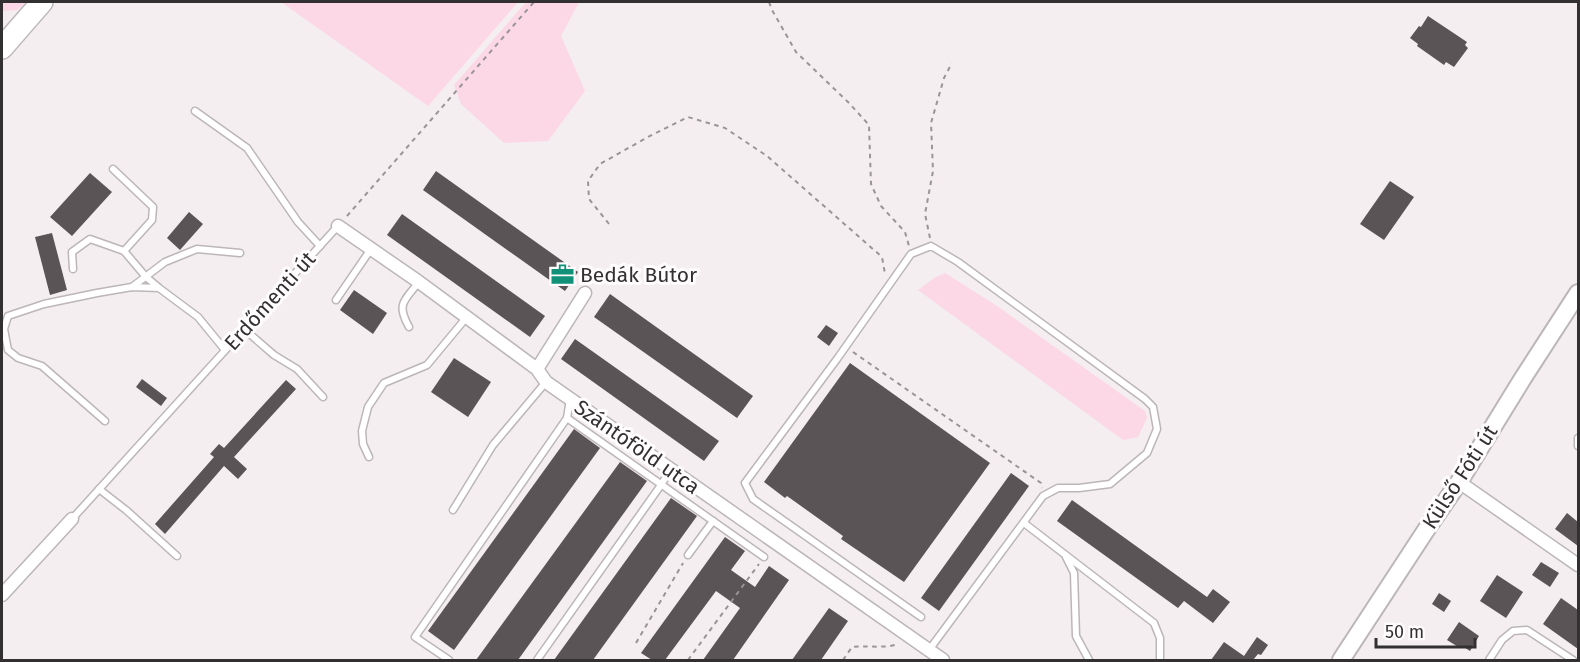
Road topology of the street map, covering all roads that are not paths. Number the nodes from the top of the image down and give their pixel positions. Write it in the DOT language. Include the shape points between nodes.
graph roads {
  1 [pos="42,2"];
  2 [pos="9,23"];
  3 [pos="2,48"];
  4 [pos="195,111"];
  5 [pos="113,169"];
  6 [pos="338,226"];
  7 [pos="321,246"];
  8 [pos="372,249"];
  9 [pos="124,251"];
  10 [pos="240,253"];
  11 [pos="73,269"];
  12 [pos="146,277"];
  13 [pos="419,282"];
  14 [pos="132,287"];
  15 [pos="159,288"];
  16 [pos="585,292"];
  17 [pos="1578,294"];
  18 [pos="336,300"];
  19 [pos="466,318"];
  20 [pos="409,327"];
  21 [pos="244,329"];
  22 [pos="225,350"];
  23 [pos="537,369"];
  24 [pos="546,382"];
  25 [pos="323,397"];
  26 [pos="570,399"];
  27 [pos="567,418"];
  28 [pos="105,421"];
  29 [pos="1578,438"];
  30 [pos="1578,446"];
  31 [pos="369,457"];
  32 [pos="670,470"];
  33 [pos="1459,482"];
  34 [pos="661,485"];
  35 [pos="99,489"];
  36 [pos="453,510"];
  37 [pos="72,519"];
  38 [pos="713,521"];
  39 [pos="1024,523"];
  40 [pos="177,555"];
  41 [pos="688,555"];
  42 [pos="1066,556"];
  43 [pos="764,557"];
  44 [pos="1578,565"];
  45 [pos="2,595"];
  46 [pos="921,617"];
  47 [pos="929,651"];
  48 [pos="449,660"];
  49 [pos="537,660"];
  50 [pos="943,660"];
  51 [pos="1089,660"];
  52 [pos="1160,660"];
  53 [pos="1341,660"];
  54 [pos="1489,660"];
  55 [pos="1573,660"];
  1 -- 2 [label="highway"];
  2 -- 3 [label="highway"];
  4 -- 7 [label="lane" via="247,148 298,222"];
  5 -- 9 [label="lane" via="153,207 152,220"];
  6 -- 7 [label="lane, Erdőmenti út"];
  6 -- 8 [label="street, Szántóföld utca"];
  7 -- 21 [label="lane, Erdőmenti út"];
  8 -- 13 [label="street, Szántóföld utca"];
  8 -- 18 [label="lane"];
  9 -- 11 [label="lane" via="90,239 72,252"];
  9 -- 12 [label="lane"];
  10 -- 12 [label="lane" via="197,249 165,262"];
  12 -- 14 [label="lane"];
  12 -- 15 [label="lane"];
  13 -- 19 [label="street, Szántóföld utca"];
  13 -- 20 [label="lane" via="403,302 402,314"];
  14 -- 15 [label="lane"];
  14 -- 28 [label="lane" via="44,303 8,316 4,329 8,350 42,366"];
  15 -- 22 [label="lane" via="198,317"];
  16 -- 23 [label="street"];
  17 -- 33 [label="main road, Külső Fóti út"];
  19 -- 23 [label="street, Szántóföld utca"];
  19 -- 31 [label="lane" via="427,365 384,383 368,407 362,431"];
  21 -- 22 [label="lane, Erdőmenti út"];
  21 -- 25 [label="lane" via="297,369"];
  22 -- 35 [label="lane, Erdőmenti út"];
  23 -- 24 [label="street, Szántóföld utca"];
  24 -- 26 [label="street, Szántóföld utca"];
  24 -- 36 [label="lane" via="493,445"];
  26 -- 27 [label="lane"];
  26 -- 32 [label="street, Szántóföld utca"];
  27 -- 34 [label="lane"];
  27 -- 48 [label="lane" via="415,637"];
  29 -- 30 [label="lane"];
  32 -- 34 [label="lane"];
  32 -- 47 [label="street, Szántóföld utca"];
  33 -- 44 [label="street"];
  33 -- 53 [label="main road, Külső Fóti út"];
  34 -- 38 [label="lane"];
  34 -- 49 [label="lane"];
  35 -- 37 [label="lane, Erdőmenti út"];
  35 -- 40 [label="lane"];
  37 -- 45 [label="street, Erdőmenti út"];
  38 -- 41 [label="lane"];
  38 -- 43 [label="lane"];
  39 -- 42 [label="lane"];
  39 -- 46 [label="lane" via="1043,496 1058,488 1110,484 1147,453 1157,429 1154,407 931,246 911,254 745,483 753,499"];
  39 -- 47 [label="lane"];
  42 -- 51 [label="lane" via="1074,573 1076,636"];
  42 -- 52 [label="lane" via="1154,623 1161,639"];
  47 -- 50 [label="street, Szántóföld utca"];
  54 -- 55 [label="lane" via="1513,631 1527,630"];
}
